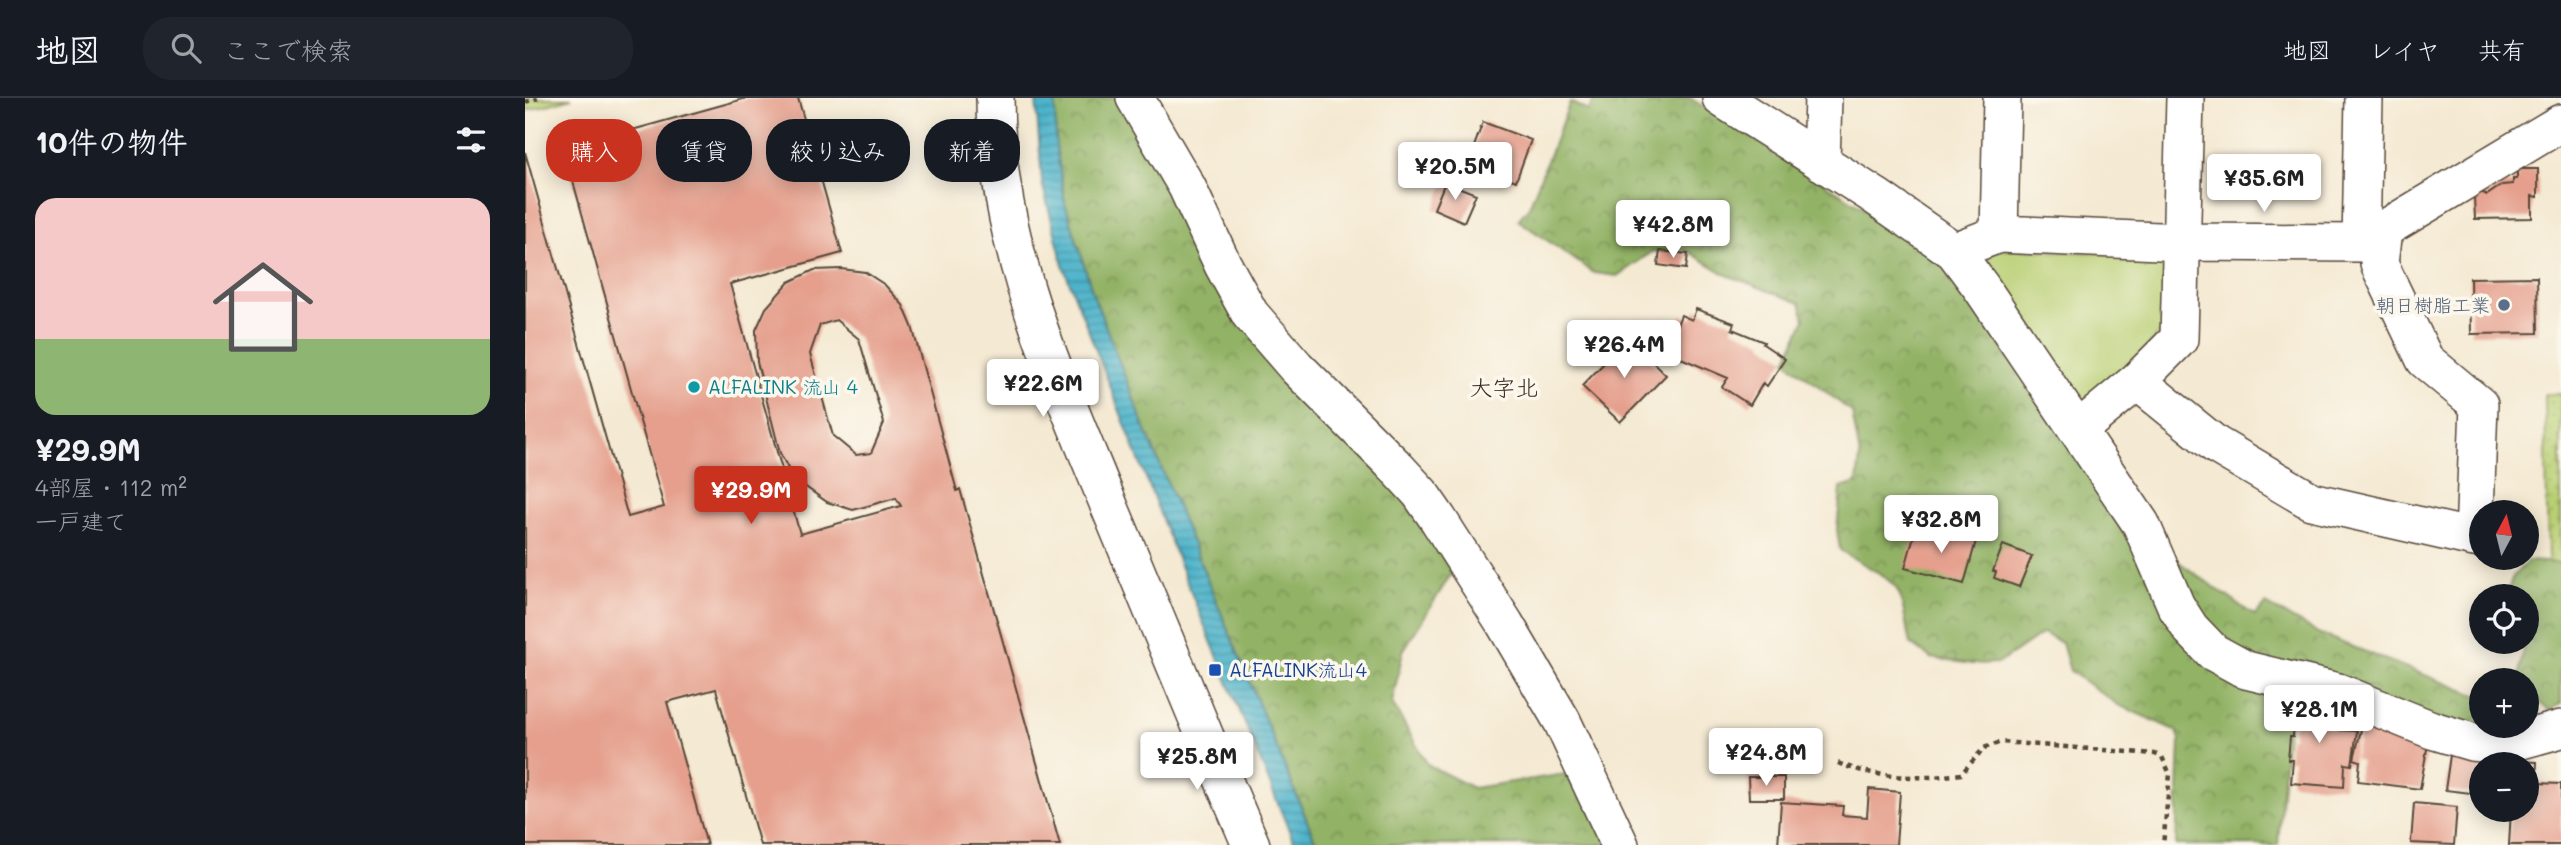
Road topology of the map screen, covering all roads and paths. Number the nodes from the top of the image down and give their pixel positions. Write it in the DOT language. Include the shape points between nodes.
graph roads {
  1 [pos="538,98"];
  2 [pos="995,98"];
  3 [pos="1135,98"];
  4 [pos="1721,98"];
  5 [pos="1823,98"];
  6 [pos="2002,98"];
  7 [pos="2185,98"];
  8 [pos="2364,98"];
  9 [pos="525,102"];
  10 [pos="2561,123"];
  11 [pos="1821,162"];
  12 [pos="1999,234"];
  13 [pos="2372,237"];
  14 [pos="2182,242"];
  15 [pos="1954,251"];
  16 [pos="2137,380"];
  17 [pos="2078,430"];
  18 [pos="2561,729"];
  19 [pos="1838,763"];
  20 [pos="1251,845"];
  21 [pos="1620,845"];
  22 [pos="2163,845"];
  1 -- 9 [label="path"];
  2 -- 20 [label="street" via="997,156 1018,269 1051,363"];
  3 -- 21 [label="street" via="1187,187 1250,314 1420,494 1506,624 1562,722"];
  4 -- 11 [label="street"];
  5 -- 11 [label="street"];
  6 -- 12 [label="street"];
  7 -- 14 [label="street"];
  8 -- 13 [label="street"];
  10 -- 13 [label="street"];
  11 -- 15 [label="street"];
  12 -- 14 [label="street"];
  12 -- 15 [label="street"];
  13 -- 14 [label="street"];
  13 -- 16 [label="street" via="2379,264 2425,360 2479,405 2474,538 2311,501 2216,445"];
  14 -- 16 [label="street" via="2179,339"];
  15 -- 17 [label="street"];
  16 -- 17 [label="street"];
  17 -- 18 [label="street" via="2141,524 2176,606 2213,652 2246,670 2338,692 2472,742 2504,745"];
  19 -- 22 [label="path" via="1859,772 1937,778 1961,774 1984,748 2001,743 2154,754 2162,757 2170,774"];
}
